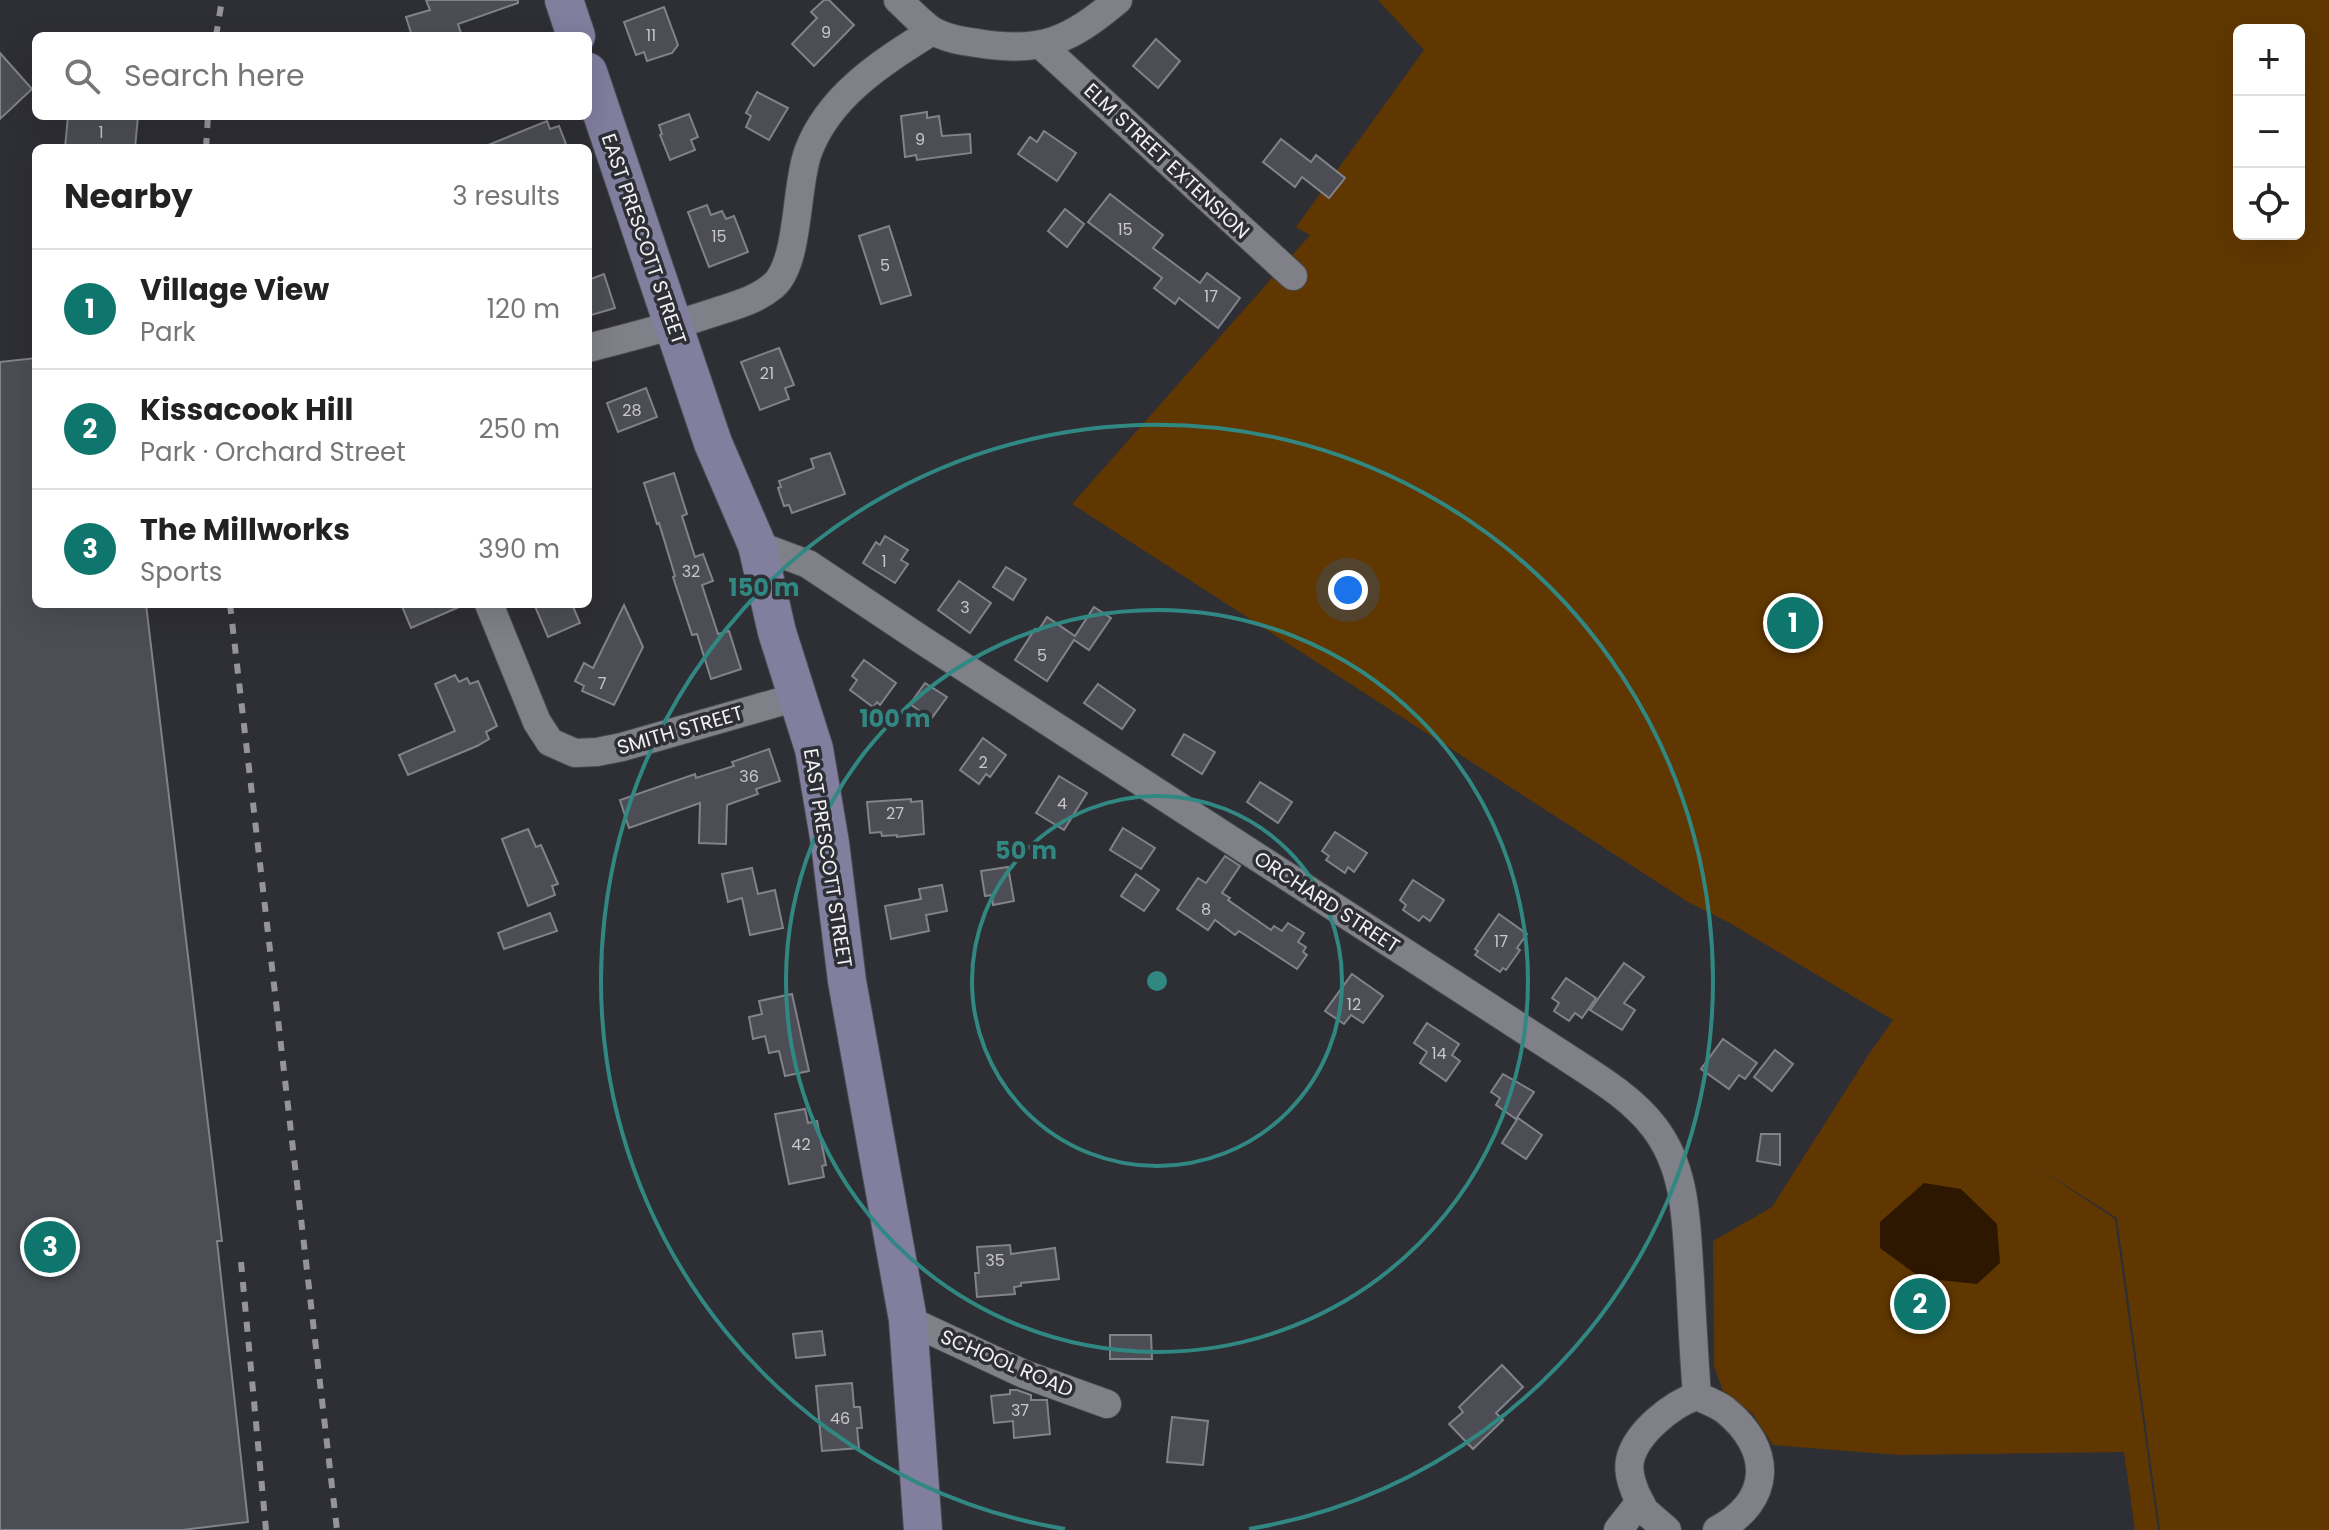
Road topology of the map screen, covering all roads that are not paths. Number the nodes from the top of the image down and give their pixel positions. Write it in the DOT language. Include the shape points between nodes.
graph roads {
  1 [pos="564,0"];
  2 [pos="898,0"];
  3 [pos="1118,0"];
  4 [pos="932,31"];
  5 [pos="575,32"];
  6 [pos="1042,46"];
  7 [pos="592,84"];
  8 [pos="1293,276"];
  9 [pos="673,326"];
  10 [pos="592,347"];
  11 [pos="757,545"];
  12 [pos="491,608"];
  13 [pos="797,697"];
  14 [pos="908,1320"];
  15 [pos="1697,1396"];
  16 [pos="1107,1404"];
  17 [pos="1640,1502"];
  18 [pos="923,1530"];
  19 [pos="1618,1530"];
  20 [pos="1667,1530"];
  21 [pos="1717,1530"];
  1 -- 5 [label="main road"];
  2 -- 4 [label="street"];
  3 -- 6 [label="street" via="1071,34"];
  4 -- 6 [label="street" via="989,45"];
  4 -- 9 [label="street" via="848,90 824,122 808,150 794,233 775,285 751,300"];
  6 -- 8 [label="street, ELM STREET EXTENSION"];
  7 -- 9 [label="main road, EAST PRESCOTT STREET"];
  9 -- 10 [label="street"];
  9 -- 11 [label="main road, EAST PRESCOTT STREET" via="713,443"];
  11 -- 13 [label="main road, EAST PRESCOTT STREET"];
  11 -- 15 [label="street, ORCHARD STREET" via="808,564 1635,1107 1669,1151 1685,1206"];
  12 -- 13 [label="street, SMITH STREET" via="537,722 550,742 575,753 622,747"];
  13 -- 14 [label="main road, EAST PRESCOTT STREET" via="814,749 847,981"];
  14 -- 16 [label="street, SCHOOL ROAD" via="1024,1374"];
  14 -- 18 [label="main road, EAST PRESCOTT STREET"];
  15 -- 17 [label="street" via="1681,1401 1644,1433 1630,1460"];
  15 -- 21 [label="street" via="1724,1409 1751,1438 1762,1469 1755,1496 1736,1520"];
  17 -- 19 [label="street"];
  17 -- 20 [label="street"];
}
